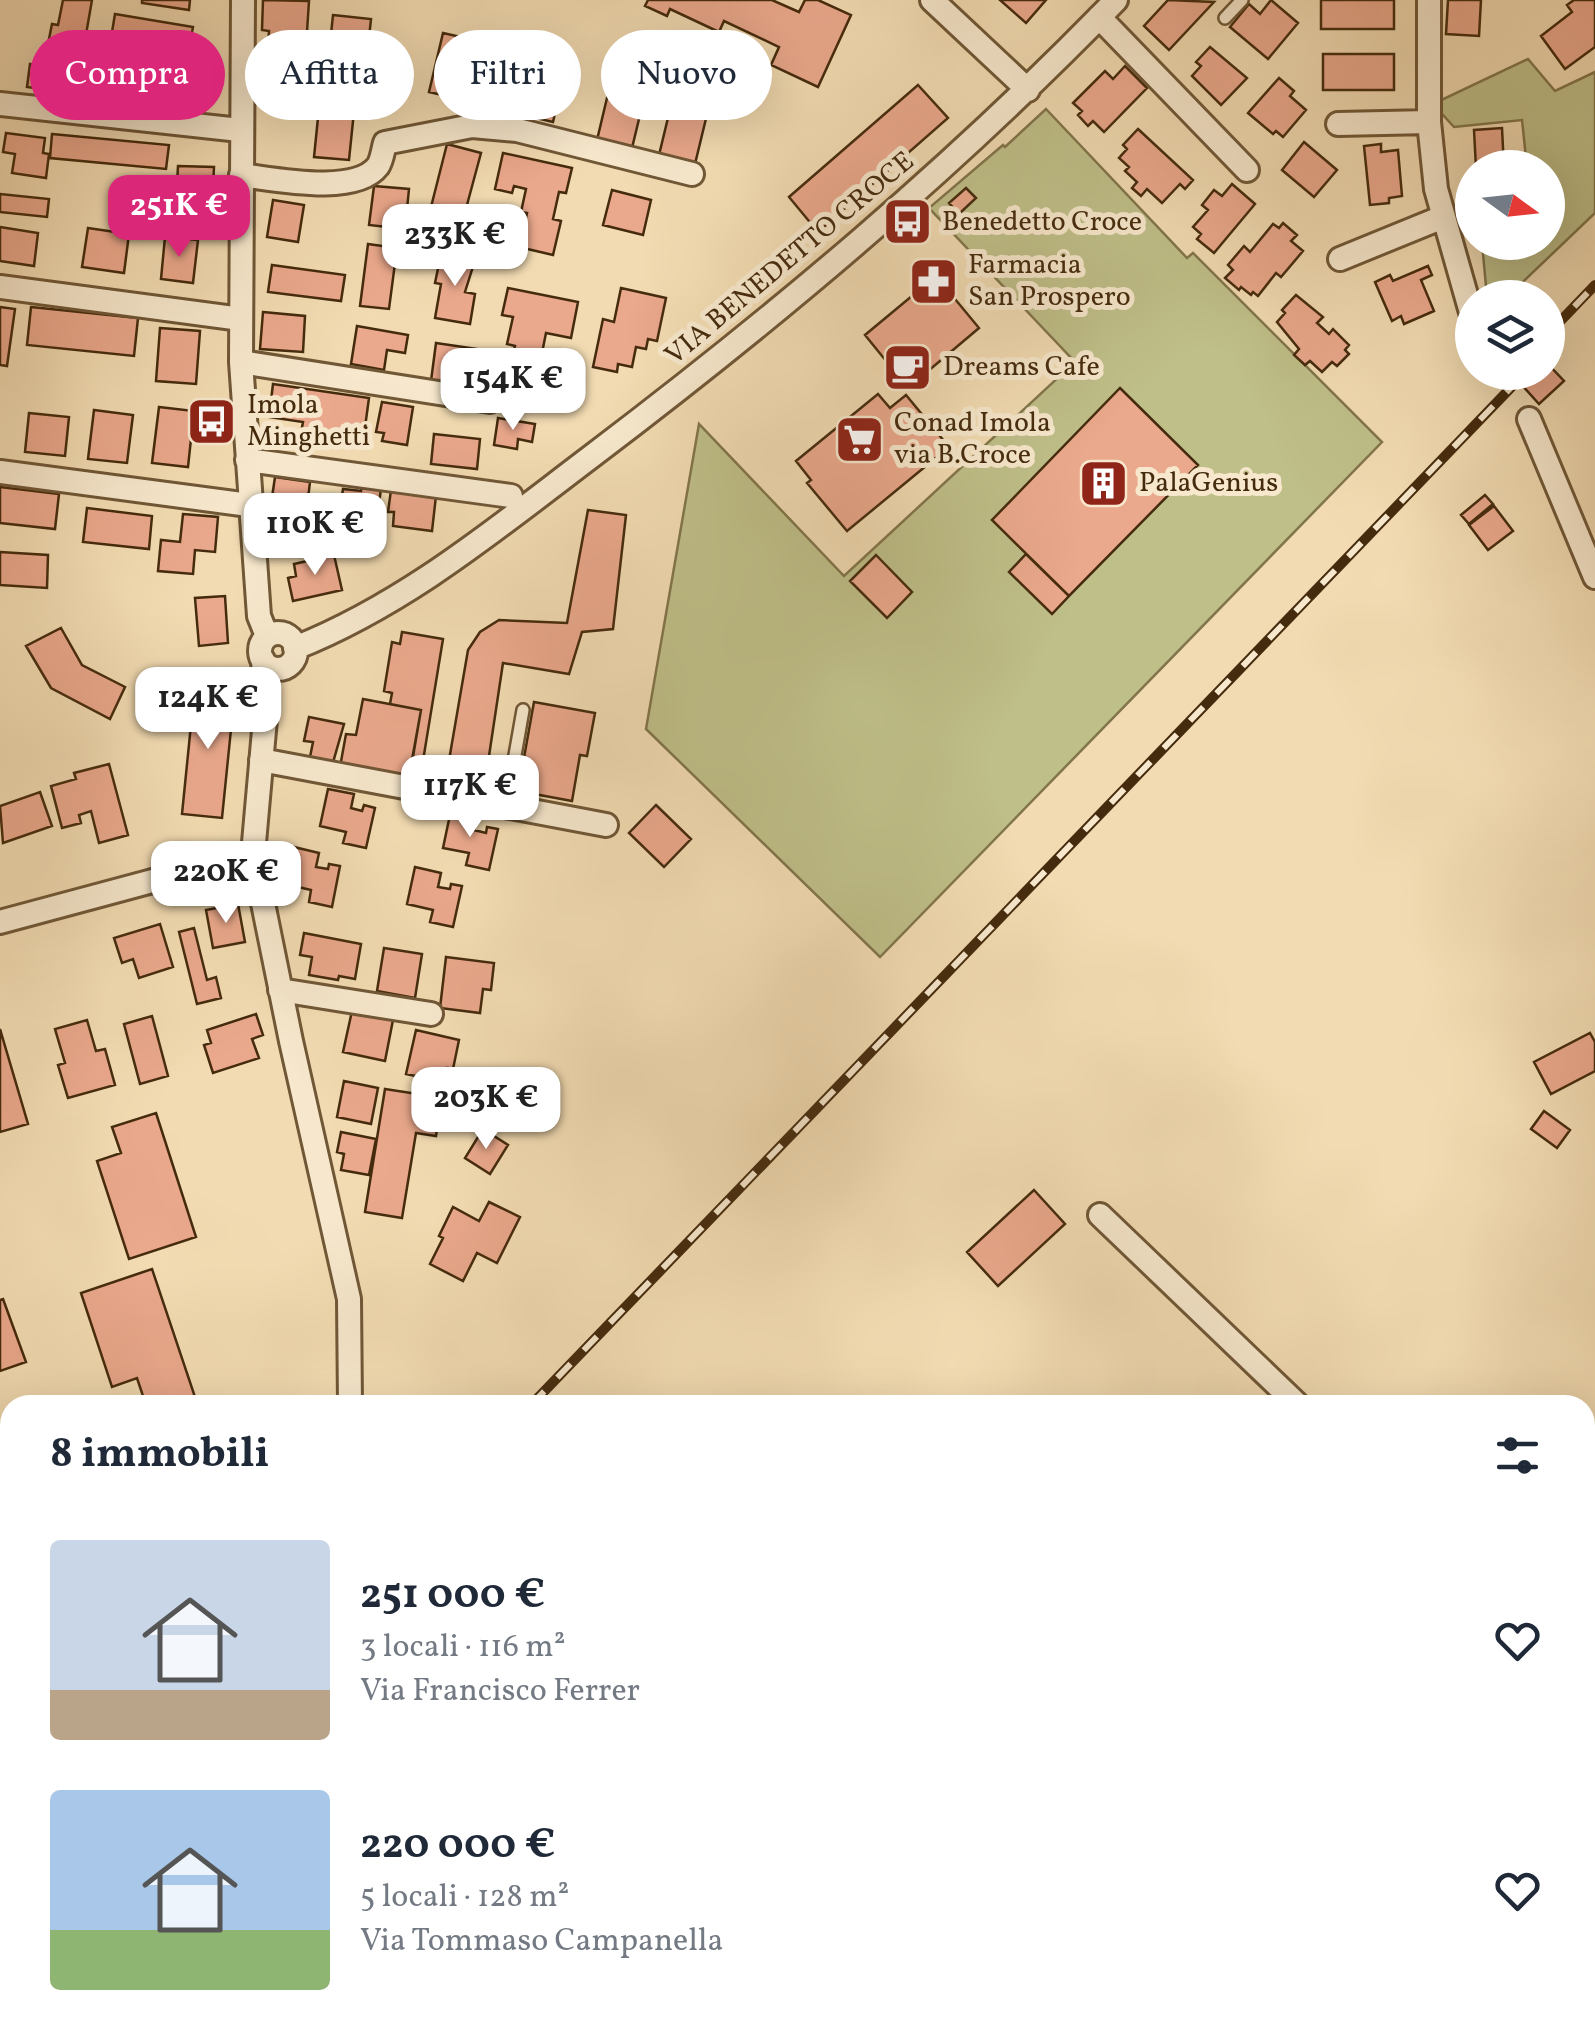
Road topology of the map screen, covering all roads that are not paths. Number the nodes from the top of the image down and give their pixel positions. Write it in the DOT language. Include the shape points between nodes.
graph roads {
  1 [pos="243,0"];
  2 [pos="932,0"];
  3 [pos="1116,0"];
  4 [pos="1242,0"];
  5 [pos="1428,0"];
  6 [pos="1099,17"];
  7 [pos="1225,18"];
  8 [pos="1028,90"];
  9 [pos="0,104"];
  10 [pos="1429,122"];
  11 [pos="1338,124"];
  12 [pos="240,130"];
  13 [pos="1247,170"];
  14 [pos="692,174"];
  15 [pos="241,175"];
  16 [pos="1443,217"];
  17 [pos="1340,259"];
  18 [pos="1461,280"];
  19 [pos="0,287"];
  20 [pos="241,319"];
  21 [pos="242,362"];
  22 [pos="490,402"];
  23 [pos="1530,419"];
  24 [pos="247,460"];
  25 [pos="0,472"];
  26 [pos="511,496"];
  27 [pos="249,504"];
  28 [pos="1595,577"];
  29 [pos="270,635"];
  30 [pos="296,648"];
  31 [pos="272,664"];
  32 [pos="523,710"];
  33 [pos="261,760"];
  34 [pos="506,806"];
  35 [pos="606,825"];
  36 [pos="253,854"];
  37 [pos="0,922"];
  38 [pos="280,990"];
  39 [pos="430,1014"];
  40 [pos="1100,1214"];
  41 [pos="350,1395"];
  42 [pos="1288,1395"];
  1 -- 12 [label="street"];
  2 -- 8 [label="street"];
  3 -- 6 [label="street, VIA BENEDETTO CROCE"];
  4 -- 7 [label="lane"];
  5 -- 10 [label="street"];
  6 -- 8 [label="street, VIA BENEDETTO CROCE"];
  6 -- 13 [label="street"];
  8 -- 30 [label="street, VIA BENEDETTO CROCE" via="908,201 689,384 416,586"];
  9 -- 12 [label="street"];
  10 -- 11 [label="street"];
  10 -- 16 [label="street"];
  12 -- 15 [label="street"];
  14 -- 15 [label="street" via="518,130 472,126 385,143 378,165 360,180"];
  15 -- 20 [label="street"];
  16 -- 17 [label="street"];
  16 -- 18 [label="street"];
  19 -- 20 [label="street"];
  20 -- 21 [label="street"];
  21 -- 22 [label="street"];
  21 -- 24 [label="street"];
  23 -- 28 [label="street"];
  24 -- 26 [label="street"];
  24 -- 27 [label="street"];
  25 -- 27 [label="street"];
  27 -- 29 [label="street" via="259,616"];
  29 -- 30 [label="street" via="286,636"];
  29 -- 31 [label="street" via="260,649"];
  30 -- 31 [label="street" via="294,659"];
  31 -- 33 [label="street"];
  32 -- 34 [label="lane"];
  33 -- 34 [label="street"];
  33 -- 36 [label="street"];
  34 -- 35 [label="street"];
  36 -- 37 [label="street"];
  36 -- 38 [label="street"];
  38 -- 39 [label="street"];
  38 -- 41 [label="street" via="349,1299"];
  40 -- 42 [label="street"];
}
